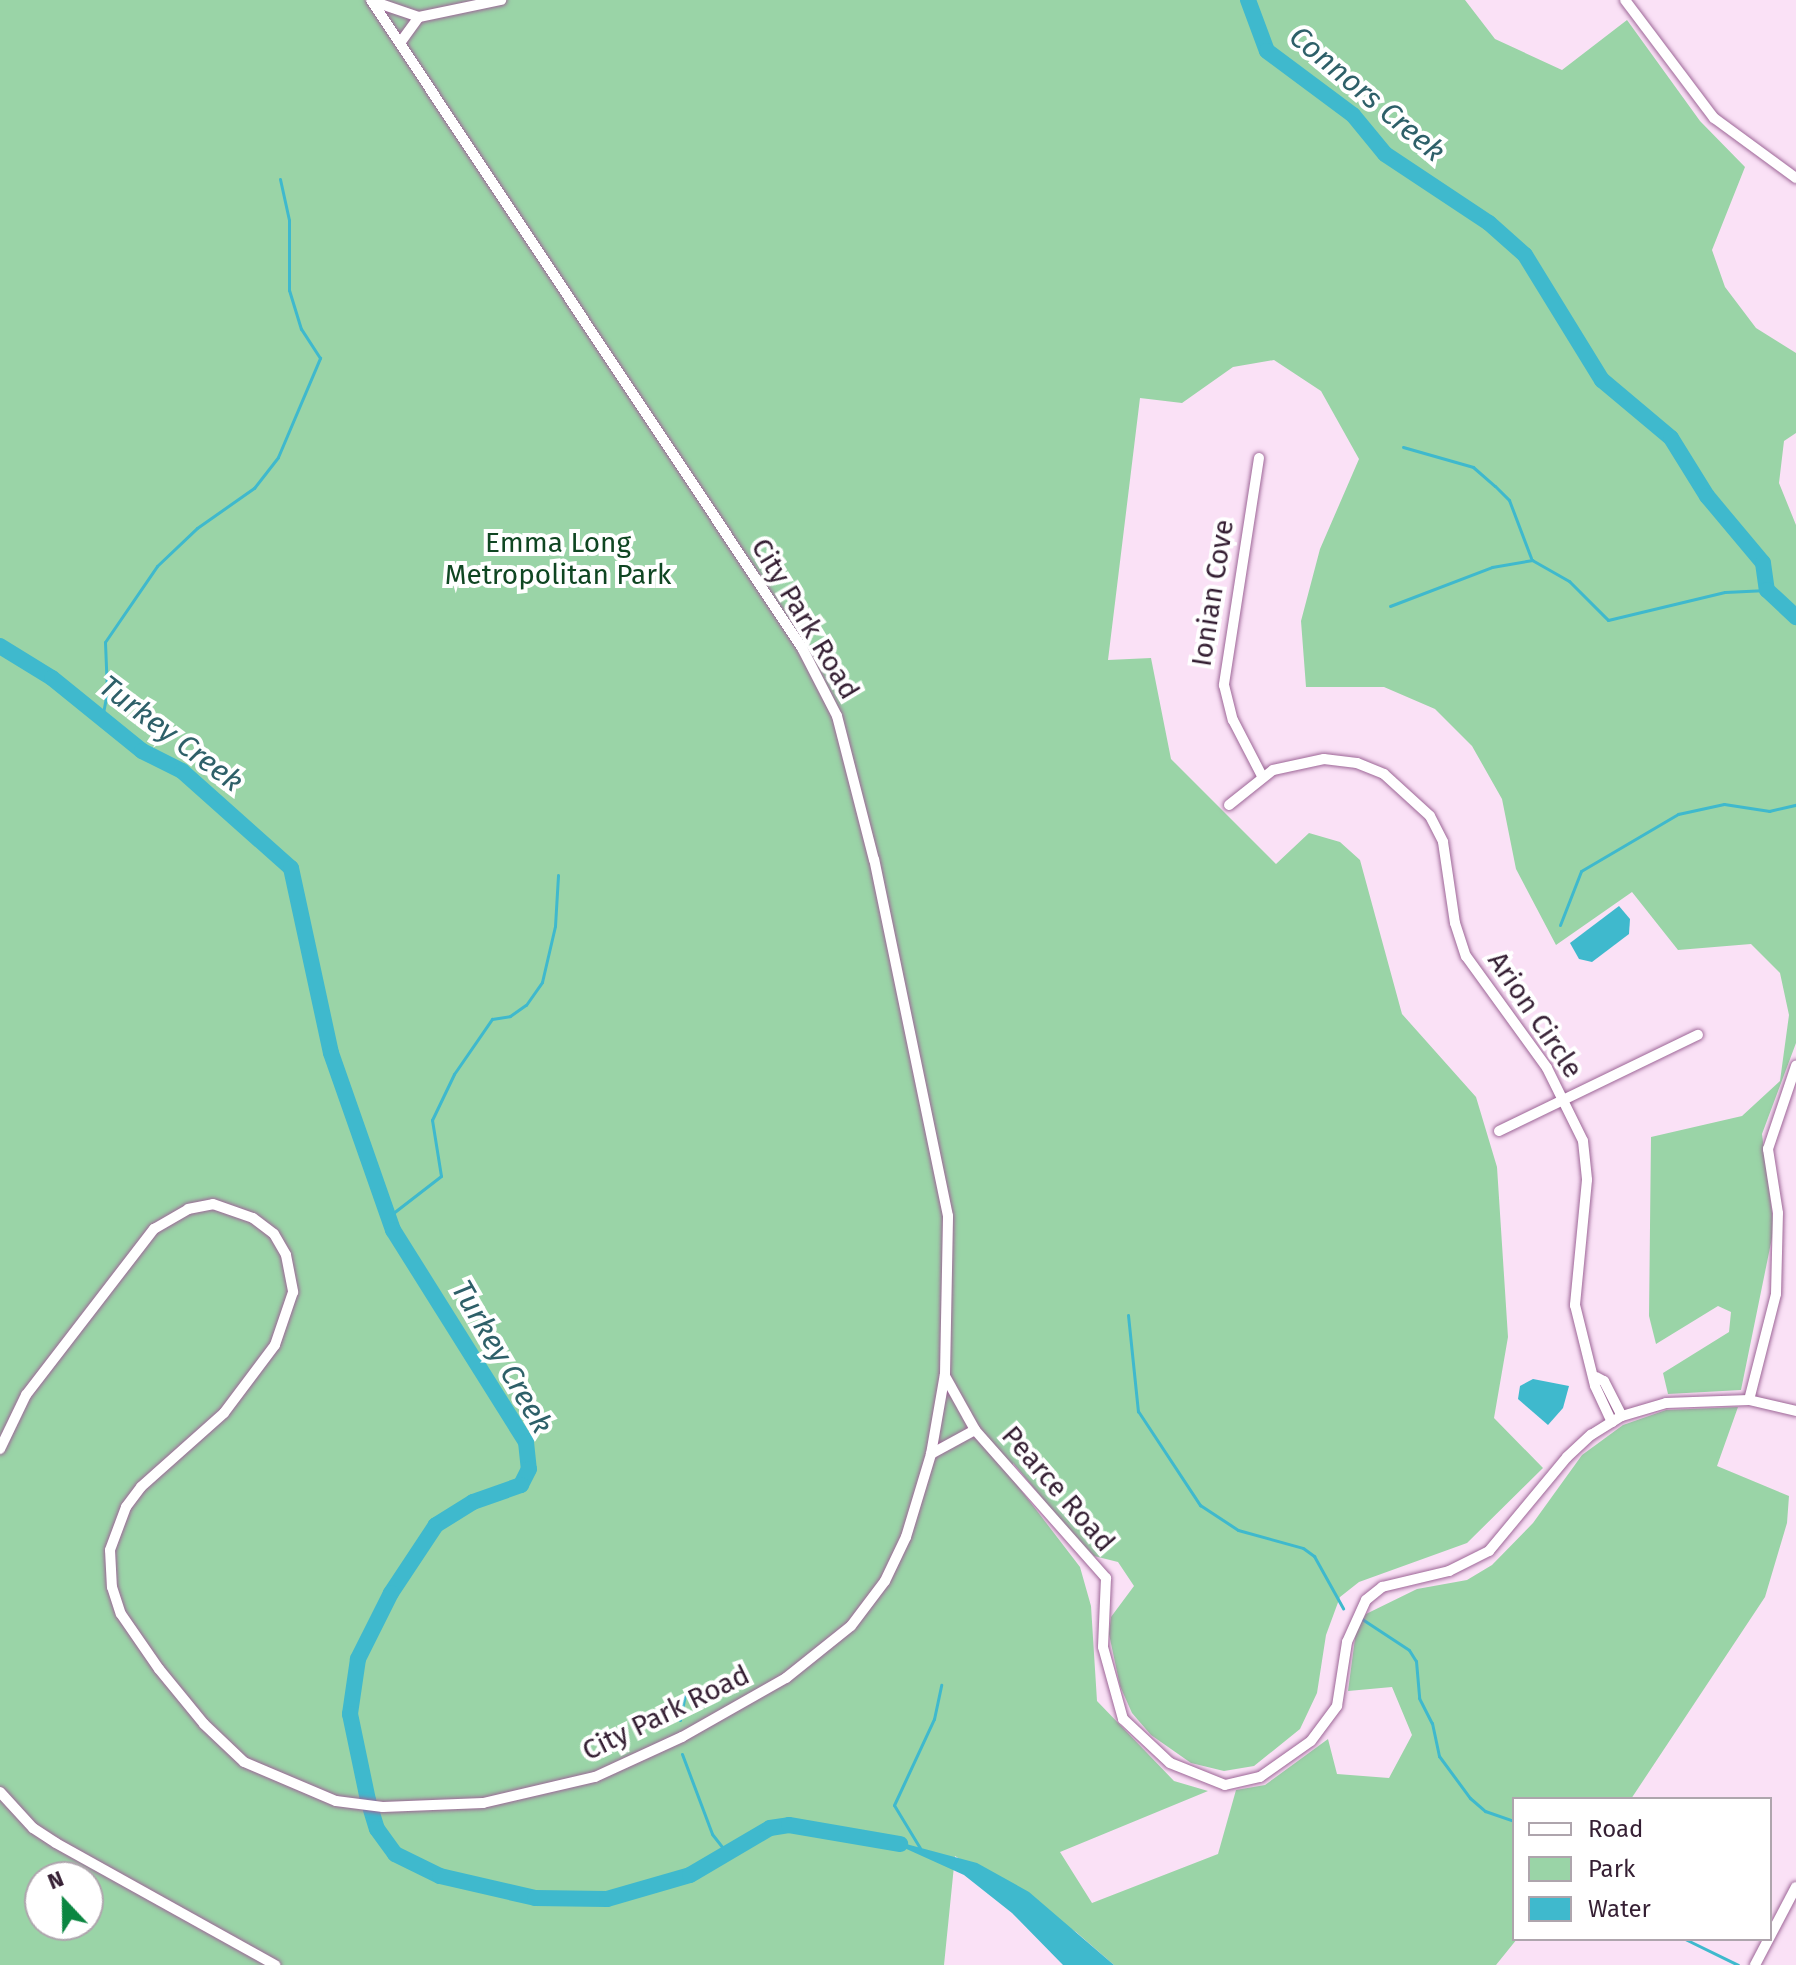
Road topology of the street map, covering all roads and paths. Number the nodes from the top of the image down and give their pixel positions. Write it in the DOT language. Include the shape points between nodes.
graph roads {
  1 [pos="371,0"];
  2 [pos="501,0"];
  3 [pos="1625,0"];
  4 [pos="419,17"];
  5 [pos="400,43"];
  6 [pos="1796,178"];
  7 [pos="1259,458"];
  8 [pos="1262,776"];
  9 [pos="1229,805"];
  10 [pos="1698,1035"];
  11 [pos="1796,1066"];
  12 [pos="1564,1101"];
  13 [pos="1499,1131"];
  14 [pos="945,1374"];
  15 [pos="1749,1400"];
  16 [pos="1796,1411"];
  17 [pos="1617,1419"];
  18 [pos="975,1430"];
  19 [pos="0,1449"];
  20 [pos="931,1454"];
  21 [pos="0,1792"];
  22 [pos="1796,1887"];
  23 [pos="1772,1933"];
  24 [pos="1768,1941"];
  25 [pos="275,1965"];
  26 [pos="1755,1965"];
  1 -- 4 [label="street"];
  1 -- 5 [label="street, City Park Road"];
  2 -- 4 [label="street"];
  3 -- 6 [label="street" via="1714,118"];
  4 -- 5 [label="street"];
  5 -- 14 [label="street, City Park Road" via="802,648 832,705 874,860 948,1216"];
  7 -- 8 [label="street, Ionian Cove" via="1224,685 1233,720"];
  8 -- 9 [label="street, Arion Circle"];
  8 -- 12 [label="street, Arion Circle" via="1297,762 1341,760 1384,774 1420,802 1443,842 1455,923 1466,956 1536,1052"];
  10 -- 12 [label="street"];
  11 -- 15 [label="street" via="1768,1149 1778,1213 1776,1294"];
  12 -- 13 [label="street"];
  12 -- 17 [label="street, Arion Circle" via="1586,1162 1574,1283 1577,1323"];
  14 -- 18 [label="street, Pearce Road"];
  14 -- 20 [label="street, City Park Road"];
  15 -- 16 [label="street, Pearce Road"];
  15 -- 17 [label="street, Pearce Road" via="1666,1403"];
  17 -- 18 [label="street, Pearce Road" via="1567,1457 1489,1551 1449,1571 1382,1587 1366,1600 1353,1619 1337,1706 1329,1718 1288,1759 1260,1777 1225,1785 1170,1763 1123,1719 1103,1647 1106,1578"];
  18 -- 20 [label="street"];
  19 -- 20 [label="street, City Park Road" via="26,1395 154,1229 188,1209 213,1204 253,1218 274,1234 286,1255 293,1292 275,1345 224,1413 141,1487 126,1507 110,1550 112,1587 121,1614 159,1669 244,1762 318,1795 383,1807 483,1803 595,1777 682,1737 786,1678 851,1626 885,1581 906,1537"];
  21 -- 25 [label="street" via="33,1828 56,1843"];
  22 -- 23 [label="street"];
  24 -- 26 [label="street"];
}
